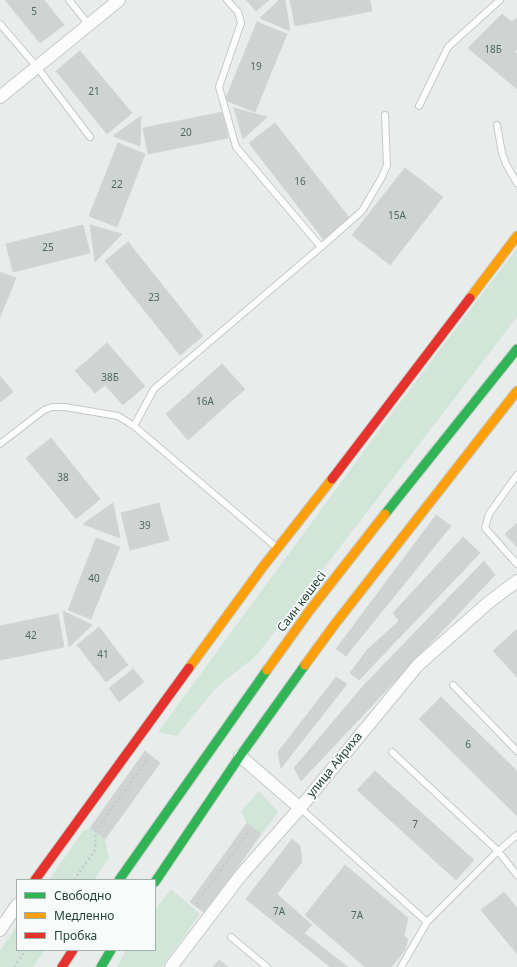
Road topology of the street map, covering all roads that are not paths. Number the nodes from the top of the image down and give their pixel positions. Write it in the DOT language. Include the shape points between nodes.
graph roads {
  1 [pos="69,0"];
  2 [pos="119,0"];
  3 [pos="227,0"];
  4 [pos="500,0"];
  5 [pos="0,24"];
  6 [pos="89,25"];
  7 [pos="37,67"];
  8 [pos="0,97"];
  9 [pos="419,106"];
  10 [pos="385,115"];
  11 [pos="497,125"];
  12 [pos="90,137"];
  13 [pos="517,183"];
  14 [pos="517,236"];
  15 [pos="321,247"];
  16 [pos="517,349"];
  17 [pos="517,391"];
  18 [pos="134,426"];
  19 [pos="0,444"];
  20 [pos="517,475"];
  21 [pos="277,549"];
  22 [pos="517,564"];
  23 [pos="517,581"];
  24 [pos="453,685"];
  25 [pos="517,751"];
  26 [pos="392,752"];
  27 [pos="240,756"];
  28 [pos="300,808"];
  29 [pos="517,835"];
  30 [pos="498,851"];
  31 [pos="517,875"];
  32 [pos="36,879"];
  33 [pos="120,879"];
  34 [pos="156,881"];
  35 [pos="16,906"];
  36 [pos="427,922"];
  37 [pos="0,930"];
  38 [pos="231,937"];
  39 [pos="68,951"];
  40 [pos="72,951"];
  41 [pos="110,951"];
  42 [pos="56,967"];
  43 [pos="62,967"];
  44 [pos="101,967"];
  45 [pos="171,967"];
  46 [pos="268,967"];
  47 [pos="401,967"];
  1 -- 6 [label="lane"];
  2 -- 6 [label="street"];
  3 -- 15 [label="lane" via="238,12 241,23 219,88 236,147"];
  4 -- 9 [label="lane" via="448,47"];
  5 -- 7 [label="lane"];
  6 -- 7 [label="street"];
  7 -- 8 [label="street"];
  7 -- 12 [label="lane"];
  10 -- 15 [label="lane" via="387,165 382,177 362,211"];
  11 -- 13 [label="lane" via="504,159"];
  14 -- 21 [label="main road"];
  15 -- 18 [label="lane" via="154,389"];
  16 -- 33 [label="main road, Саин көшесі" via="310,610"];
  17 -- 27 [label="main road" via="335,624"];
  18 -- 19 [label="lane" via="118,416 52,407 44,410"];
  18 -- 21 [label="lane"];
  20 -- 22 [label="lane" via="489,514 485,528"];
  21 -- 32 [label="main road"];
  23 -- 28 [label="street, улица Айриха" via="418,664"];
  24 -- 25 [label="lane"];
  26 -- 30 [label="lane"];
  27 -- 28 [label="street"];
  27 -- 34 [label="main road"];
  28 -- 36 [label="lane"];
  28 -- 45 [label="street, улица Айриха" via="241,875"];
  29 -- 30 [label="lane"];
  30 -- 31 [label="lane"];
  30 -- 36 [label="lane"];
  35 -- 37 [label="street"];
  36 -- 47 [label="lane"];
  38 -- 46 [label="lane"];
  39 -- 42 [label="main road"];
  40 -- 43 [label="main road"];
  41 -- 44 [label="main road"];
}
